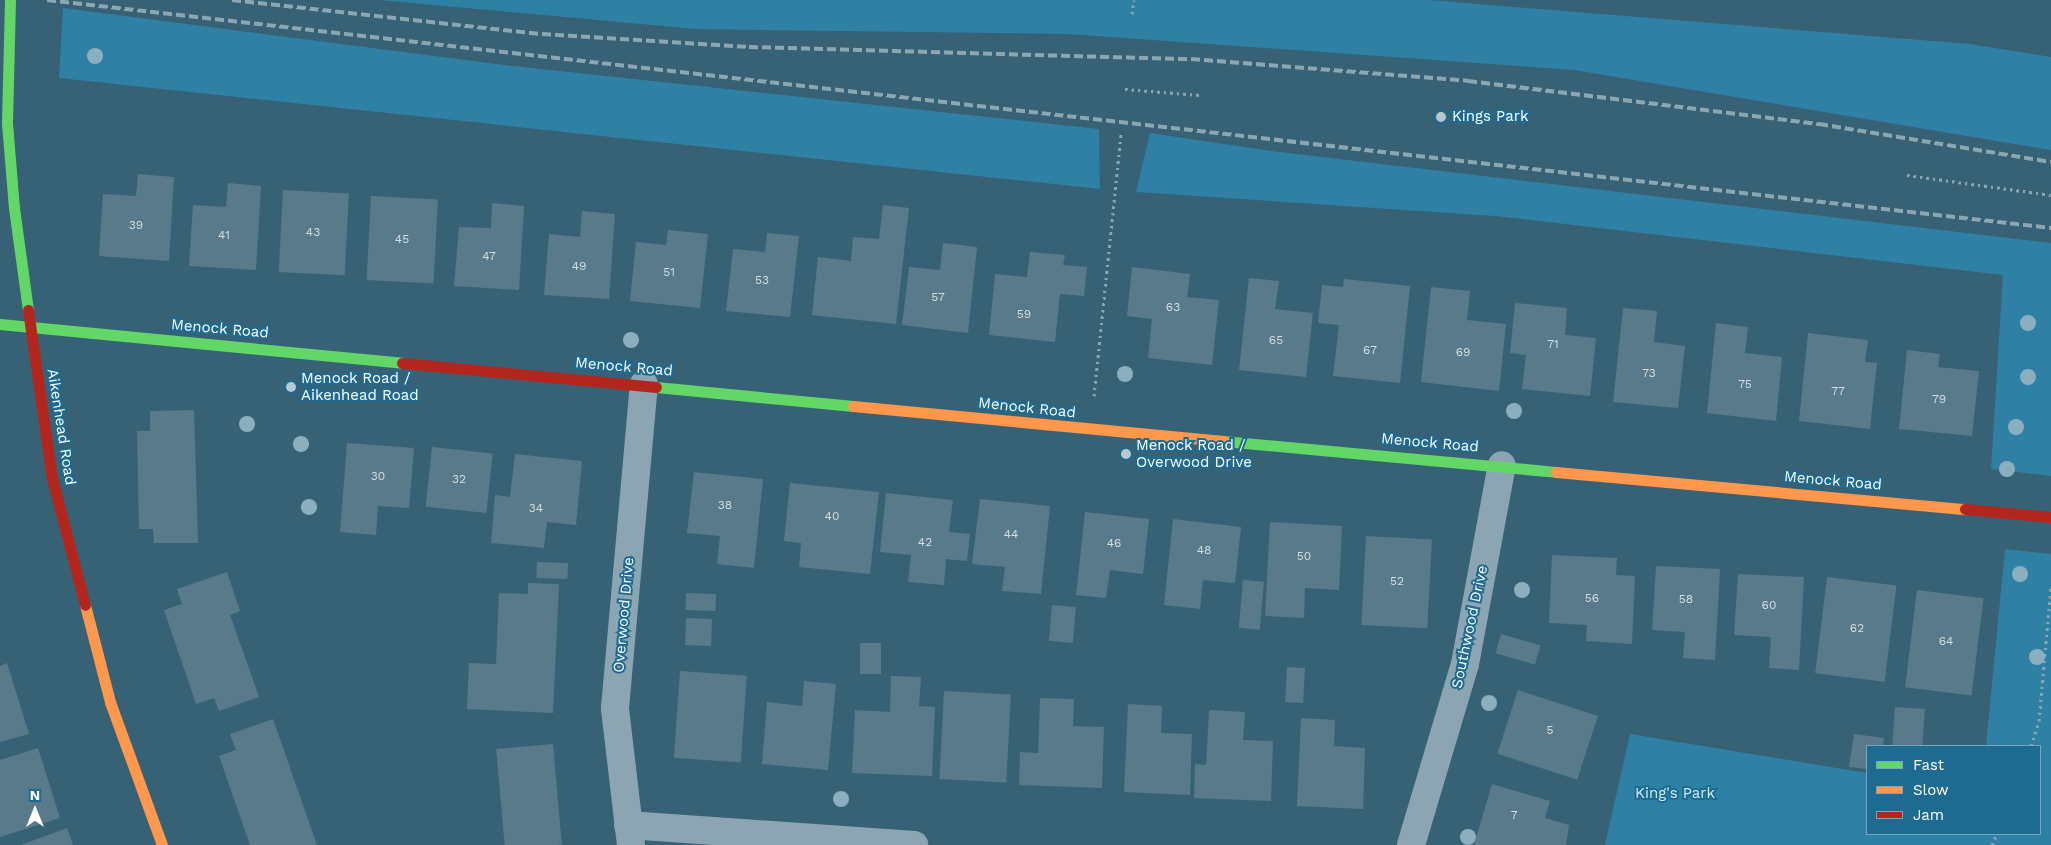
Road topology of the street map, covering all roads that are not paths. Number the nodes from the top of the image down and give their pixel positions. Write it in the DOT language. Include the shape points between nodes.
graph roads {
  1 [pos="10,0"];
  2 [pos="0,324"];
  3 [pos="31,327"];
  4 [pos="644,384"];
  5 [pos="1502,464"];
  6 [pos="2051,517"];
  7 [pos="630,835"];
  8 [pos="162,845"];
  9 [pos="914,845"];
  10 [pos="1411,845"];
  1 -- 3 [label="street, Aikenhead Road" via="7,123 14,208"];
  2 -- 3 [label="street, Menock Road"];
  3 -- 4 [label="street, Menock Road"];
  3 -- 8 [label="street, Aikenhead Road" via="52,478 110,702"];
  4 -- 5 [label="street, Menock Road" via="1091,429"];
  4 -- 7 [label="street, Overwood Drive" via="615,708"];
  5 -- 6 [label="street, Menock Road"];
  5 -- 10 [label="street, Southwood Drive" via="1465,664"];
  7 -- 9 [label="street"];
}
